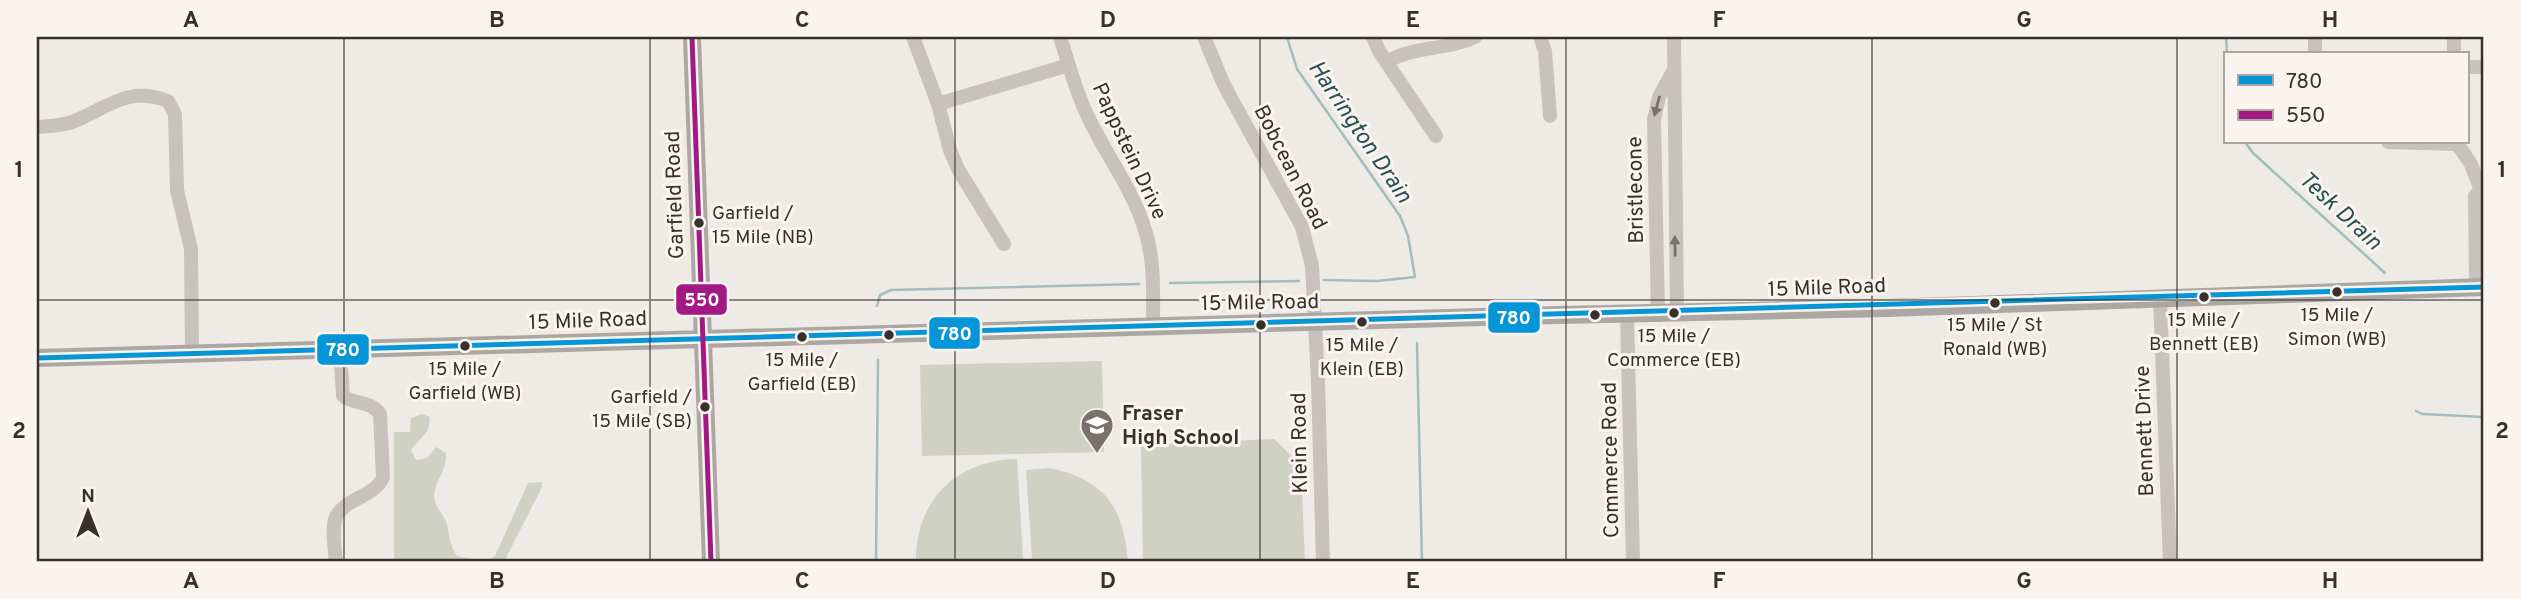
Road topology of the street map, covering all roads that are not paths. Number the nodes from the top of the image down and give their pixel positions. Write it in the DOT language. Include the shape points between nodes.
graph roads {
  1 [pos="692,37"];
  2 [pos="913,37"];
  3 [pos="1060,37"];
  4 [pos="1204,37"];
  5 [pos="1373,37"];
  6 [pos="1475,37"];
  7 [pos="1540,37"];
  8 [pos="1674,37"];
  9 [pos="1387,62"];
  10 [pos="1069,65"];
  11 [pos="938,104"];
  12 [pos="1550,116"];
  13 [pos="37,127"];
  14 [pos="1436,136"];
  15 [pos="2457,144"];
  16 [pos="2482,192"];
  17 [pos="1004,244"];
  18 [pos="2480,287"];
  19 [pos="2160,298"];
  20 [pos="1667,314"];
  21 [pos="1627,315"];
  22 [pos="1314,323"];
  23 [pos="1153,327"];
  24 [pos="703,339"];
  25 [pos="340,350"];
  26 [pos="192,353"];
  27 [pos="37,358"];
  28 [pos="335,562"];
  29 [pos="711,562"];
  30 [pos="1323,562"];
  31 [pos="1633,562"];
  32 [pos="2170,562"];
  1 -- 24 [label="main road, Garfield Road"];
  2 -- 11 [label="street"];
  3 -- 10 [label="street, Pappstein Drive"];
  4 -- 22 [label="street, Bobcean Road" via="1224,85 1302,227 1312,266"];
  5 -- 9 [label="street"];
  6 -- 9 [label="street" via="1448,47 1409,51"];
  7 -- 12 [label="street"];
  8 -- 20 [label="street, Bristlecone" via="1675,69 1659,97 1654,120"];
  9 -- 14 [label="street"];
  10 -- 11 [label="street"];
  10 -- 23 [label="street, Pappstein Drive" via="1089,120 1145,229 1153,274"];
  11 -- 17 [label="street" via="958,169"];
  13 -- 26 [label="street" via="64,125 127,96 148,94 168,101 175,114 177,190 191,249"];
  15 -- 16 [label="street"];
  16 -- 18 [label="street" via="2475,195"];
  18 -- 19 [label="main road, 15 Mile Road"];
  19 -- 20 [label="main road, 15 Mile Road"];
  19 -- 32 [label="street, Bennett Drive"];
  20 -- 21 [label="main road, 15 Mile Road"];
  21 -- 22 [label="main road, 15 Mile Road"];
  21 -- 31 [label="street, Commerce Road"];
  22 -- 23 [label="main road, 15 Mile Road"];
  22 -- 30 [label="street, Klein Road"];
  23 -- 24 [label="main road, 15 Mile Road"];
  24 -- 25 [label="main road, 15 Mile Road"];
  24 -- 29 [label="main road, Garfield Road"];
  25 -- 26 [label="main road, 15 Mile Road"];
  25 -- 28 [label="street" via="343,396 372,405 380,414 383,477 336,517"];
  26 -- 27 [label="main road, 15 Mile Road"];
}
